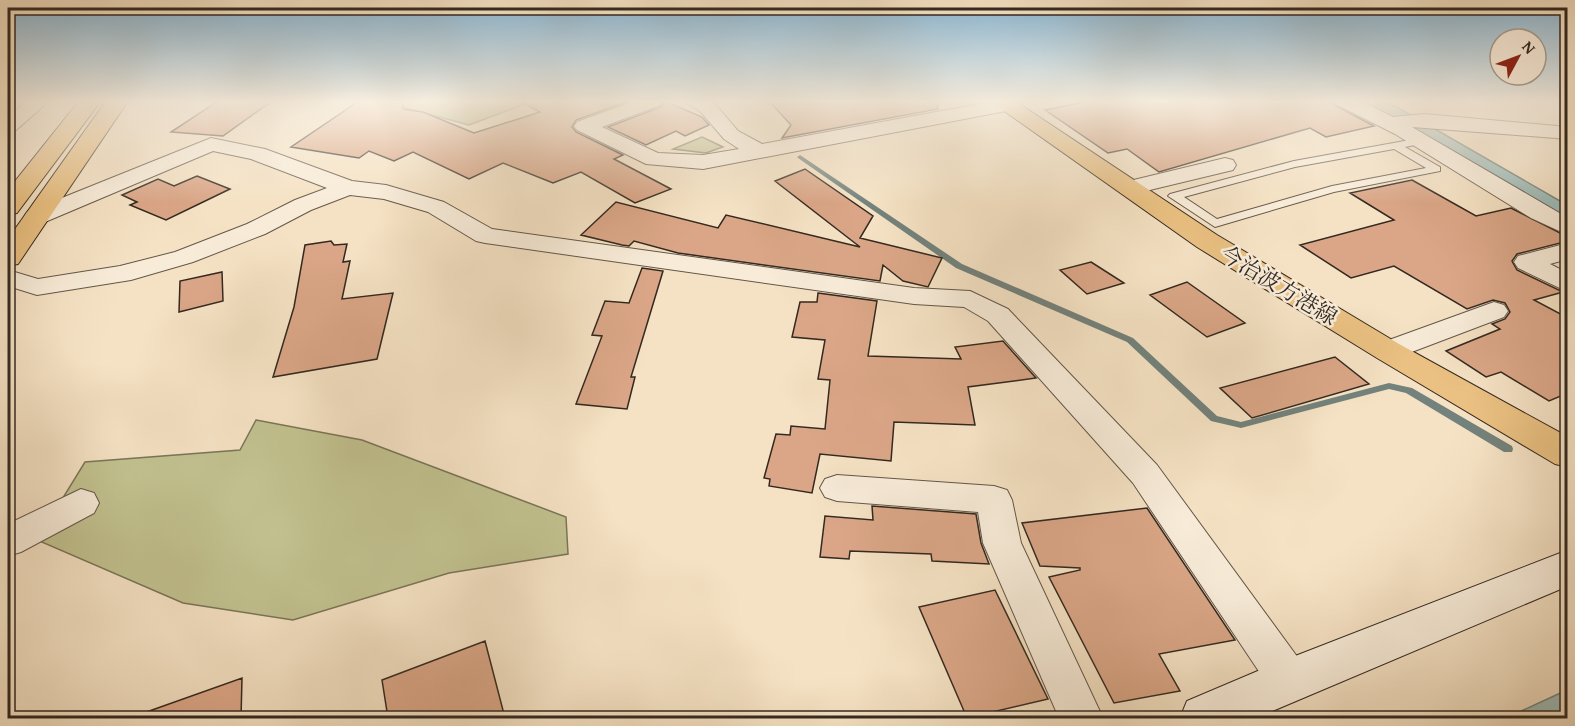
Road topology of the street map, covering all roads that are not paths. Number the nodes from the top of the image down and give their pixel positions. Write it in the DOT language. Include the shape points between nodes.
graph roads {
  1 [pos="64,135"];
  2 [pos="93,135"];
  3 [pos="603,135"];
  4 [pos="731,135"];
  5 [pos="844,135"];
  6 [pos="1050,135"];
  7 [pos="1413,135"];
  8 [pos="1428,135"];
  9 [pos="1394,146"];
  10 [pos="759,152"];
  11 [pos="1225,165"];
  12 [pos="348,188"];
  13 [pos="1129,188"];
  14 [pos="8,207"];
  15 [pos="36,217"];
  16 [pos="1202,226"];
  17 [pos="1568,228"];
  18 [pos="1568,251"];
  19 [pos="8,258"];
  20 [pos="8,278"];
  21 [pos="1568,284"];
  22 [pos="1494,311"];
  23 [pos="1388,351"];
  24 [pos="1568,454"];
  25 [pos="837,488"];
  26 [pos="81,503"];
  27 [pos="8,541"];
  28 [pos="1568,567"];
  29 [pos="1289,680"];
  30 [pos="1081,718"];
  31 [pos="1204,718"];
  1 -- 14 [label="main road"];
  2 -- 15 [label="main road"];
  3 -- 10 [label="street" via="654,159 703,162"];
  4 -- 10 [label="street"];
  5 -- 10 [label="street"];
  6 -- 13 [label="main road, 今治波方港線"];
  7 -- 9 [label="lane"];
  8 -- 17 [label="street" via="1514,200"];
  9 -- 16 [label="lane" via="1294,164 1174,196"];
  9 -- 16 [label="lane" via="1436,169 1332,189"];
  11 -- 13 [label="street"];
  12 -- 15 [label="street" via="257,154 211,144"];
  12 -- 20 [label="street" via="184,257 122,274 37,287"];
  12 -- 29 [label="street" via="386,192 436,207 485,236 914,296 970,299 998,315 1145,474"];
  13 -- 16 [label="main road, 今治波方港線"];
  15 -- 19 [label="main road"];
  16 -- 23 [label="main road, 今治波方港線"];
  18 -- 21 [label="street" via="1527,261"];
  22 -- 23 [label="street"];
  23 -- 24 [label="main road, 今治波方港線"];
  25 -- 30 [label="street" via="994,500 1002,543"];
  26 -- 27 [label="street"];
  28 -- 29 [label="street"];
  29 -- 31 [label="street"];
}
